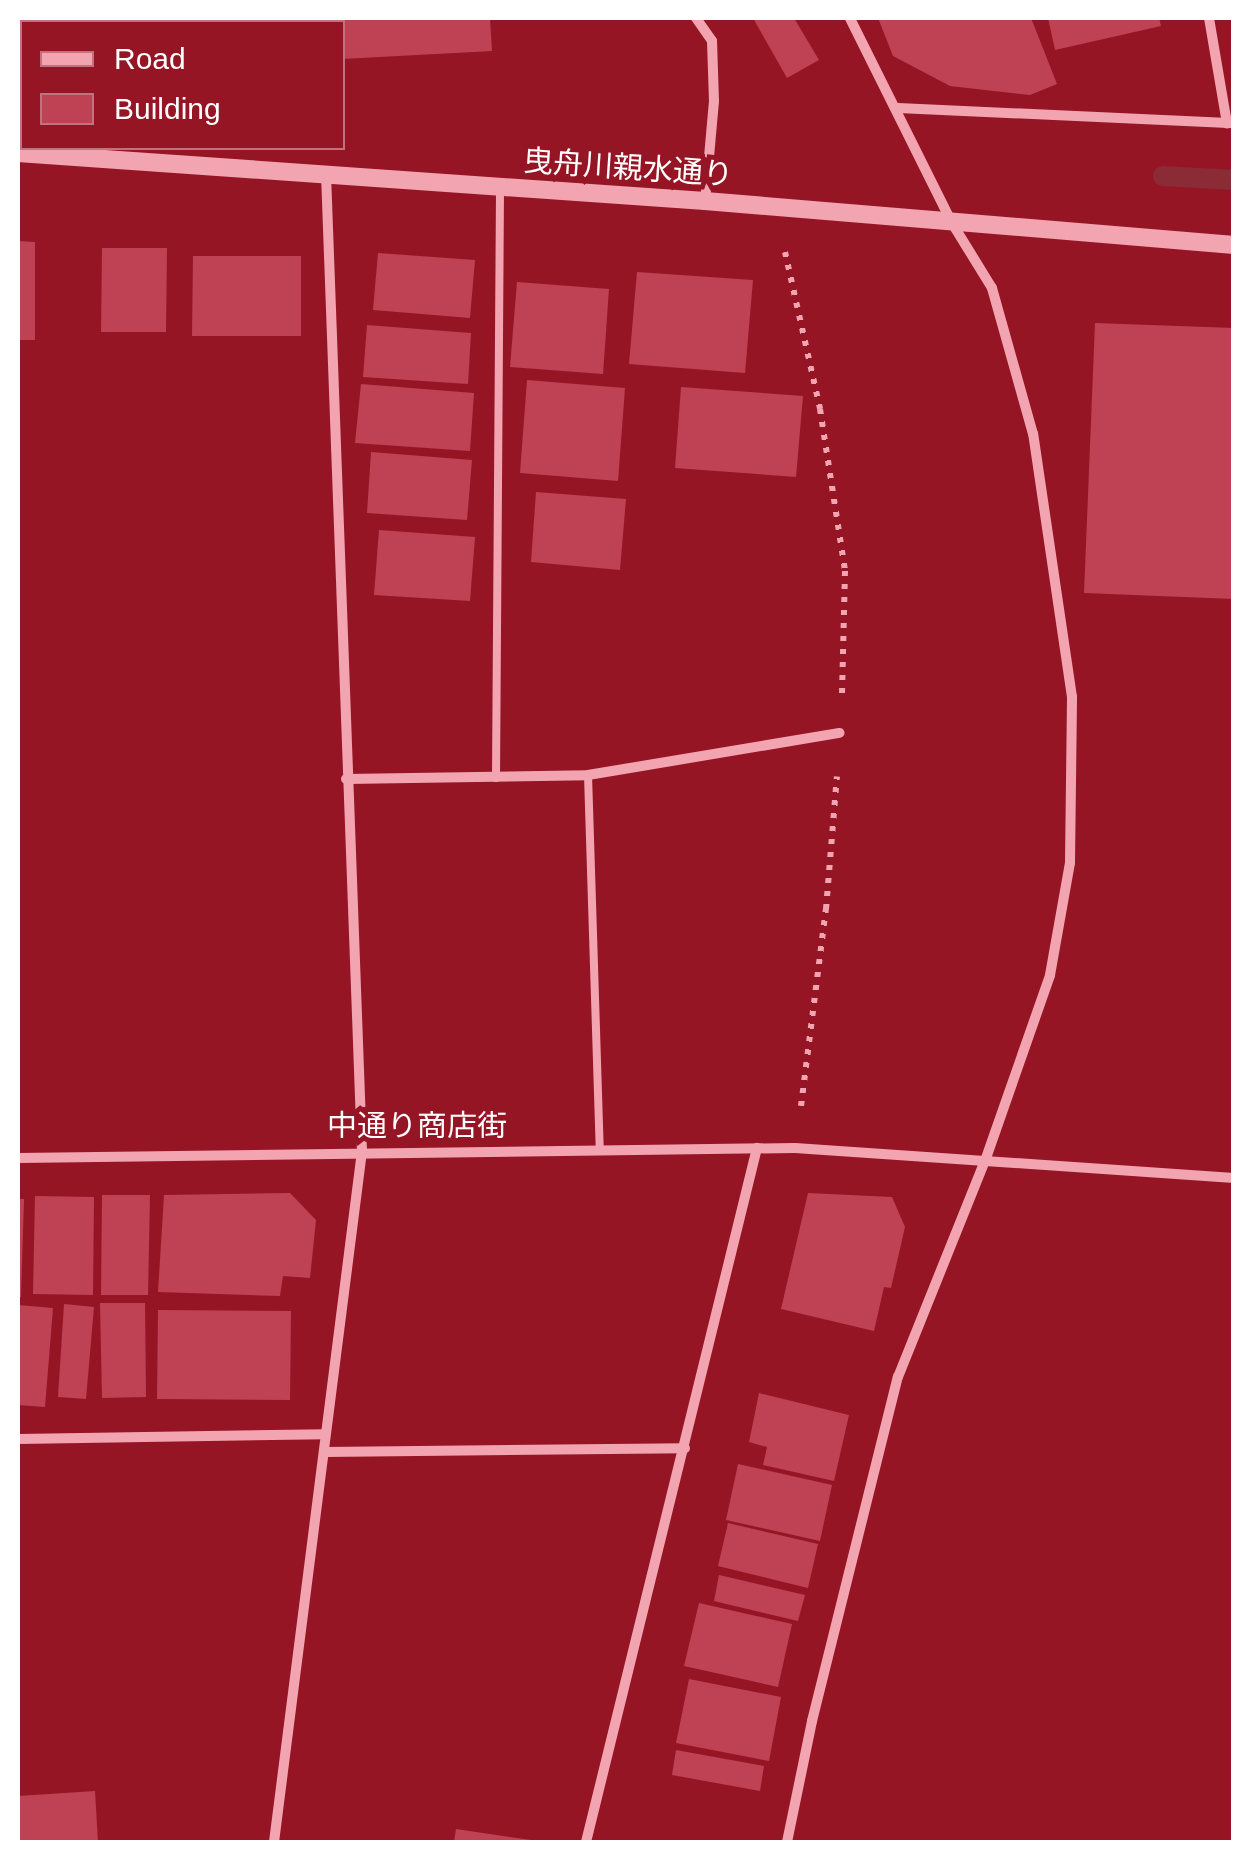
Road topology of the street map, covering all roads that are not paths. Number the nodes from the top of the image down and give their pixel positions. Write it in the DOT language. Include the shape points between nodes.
graph roads {
  1 [pos="696,18"];
  2 [pos="850,18"];
  3 [pos="1209,18"];
  4 [pos="898,108"];
  5 [pos="1230,123"];
  6 [pos="18,152"];
  7 [pos="326,174"];
  8 [pos="500,186"];
  9 [pos="705,201"];
  10 [pos="952,223"];
  11 [pos="1234,245"];
  12 [pos="840,733"];
  13 [pos="588,775"];
  14 [pos="496,778"];
  15 [pos="346,779"];
  16 [pos="757,1148"];
  17 [pos="600,1150"];
  18 [pos="362,1151"];
  19 [pos="18,1158"];
  20 [pos="985,1161"];
  21 [pos="1234,1178"];
  22 [pos="325,1434"];
  23 [pos="18,1439"];
  24 [pos="685,1448"];
  25 [pos="325,1452"];
  26 [pos="274,1842"];
  27 [pos="586,1842"];
  28 [pos="788,1842"];
  1 -- 9 [label="street" via="712,41"];
  2 -- 4 [label="street"];
  3 -- 5 [label="street"];
  4 -- 5 [label="street"];
  4 -- 10 [label="street"];
  6 -- 7 [label="street, 曳舟川親水通り"];
  7 -- 8 [label="street, 曳舟川親水通り"];
  7 -- 15 [label="street"];
  8 -- 9 [label="street, 曳舟川親水通り"];
  8 -- 14 [label="lane"];
  9 -- 10 [label="street, 曳舟川親水通り"];
  10 -- 11 [label="street, 曳舟川親水通り"];
  10 -- 20 [label="street" via="992,288 1032,434 1072,697 1070,863 1050,975"];
  12 -- 13 [label="street"];
  13 -- 14 [label="street"];
  13 -- 17 [label="lane"];
  14 -- 15 [label="street"];
  15 -- 18 [label="street"];
  16 -- 17 [label="street, 中通り商店街"];
  16 -- 20 [label="street, 中通り商店街"];
  16 -- 24 [label="street"];
  17 -- 18 [label="street, 中通り商店街"];
  18 -- 19 [label="street, 中通り商店街"];
  18 -- 22 [label="street"];
  20 -- 21 [label="street, 中通り商店街"];
  20 -- 28 [label="street" via="898,1377"];
  22 -- 23 [label="street"];
  22 -- 25 [label="street"];
  24 -- 25 [label="street"];
  24 -- 27 [label="street"];
  25 -- 26 [label="street"];
}
